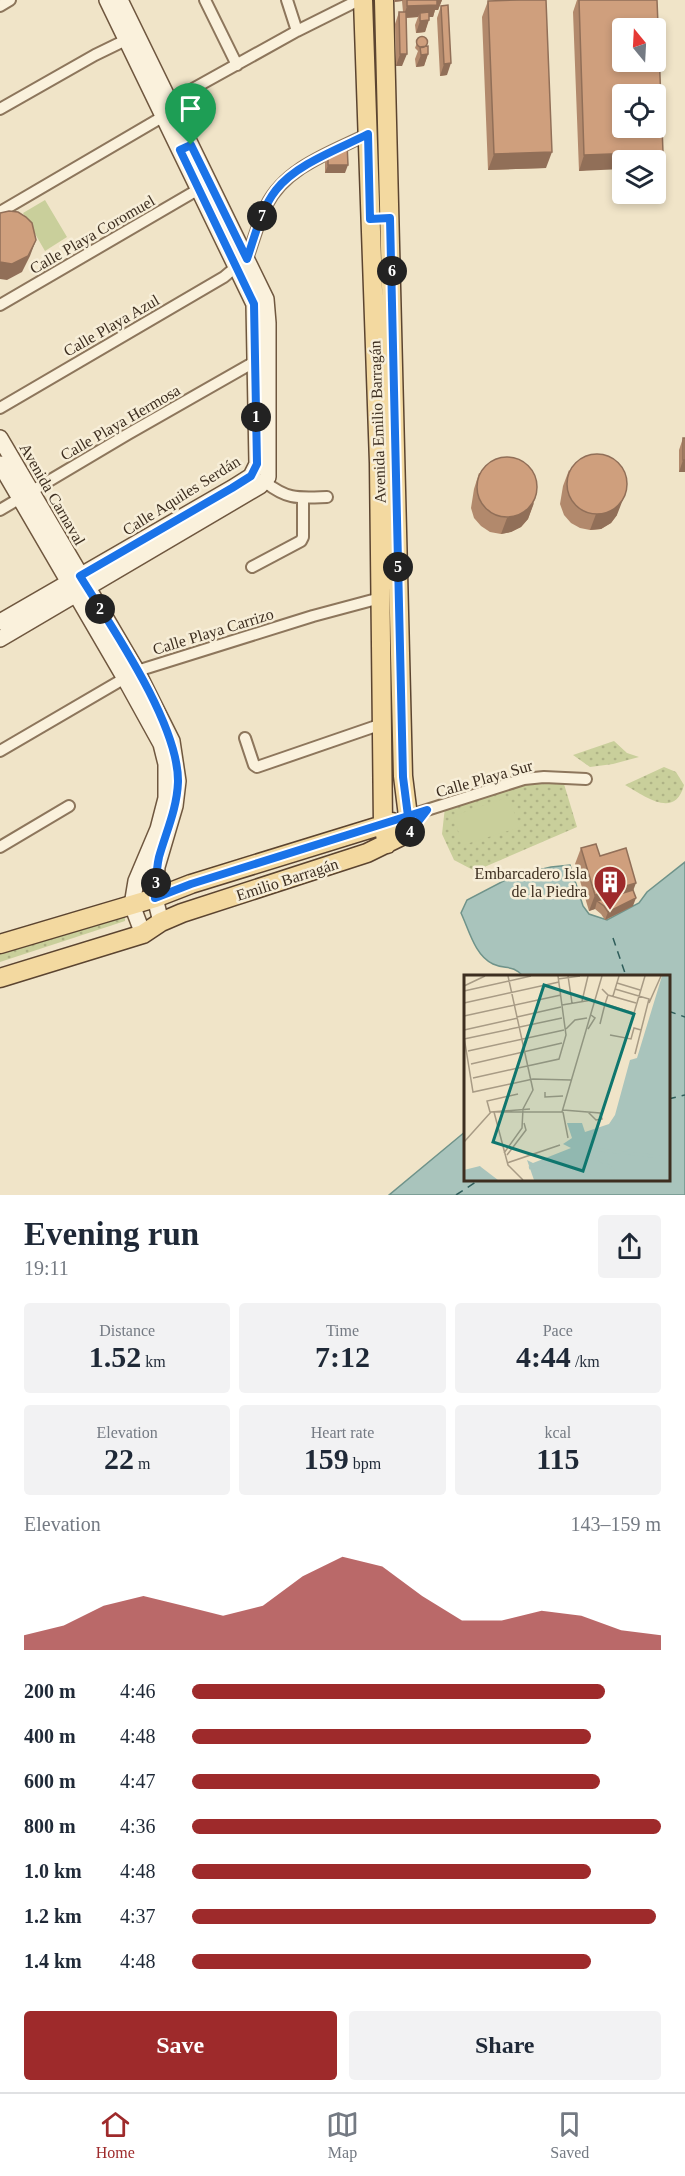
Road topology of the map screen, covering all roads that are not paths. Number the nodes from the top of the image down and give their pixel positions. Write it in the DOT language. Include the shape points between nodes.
graph roads {
  1 [pos="10,0"];
  2 [pos="107,0"];
  3 [pos="120,0"];
  4 [pos="286,0"];
  5 [pos="359,0"];
  6 [pos="363,0"];
  7 [pos="384,0"];
  8 [pos="208,1"];
  9 [pos="0,6"];
  10 [pos="297,31"];
  11 [pos="132,37"];
  12 [pos="237,64"];
  13 [pos="171,101"];
  14 [pos="0,109"];
  15 [pos="164,116"];
  16 [pos="368,134"];
  17 [pos="186,147"];
  18 [pos="199,189"];
  19 [pos="0,212"];
  20 [pos="390,218"];
  21 [pos="370,219"];
  22 [pos="242,263"];
  23 [pos="0,305"];
  24 [pos="262,323"];
  25 [pos="256,362"];
  26 [pos="0,408"];
  27 [pos="0,438"];
  28 [pos="0,464"];
  29 [pos="265,482"];
  30 [pos="26,495"];
  31 [pos="327,497"];
  32 [pos="303,498"];
  33 [pos="0,510"];
  34 [pos="252,567"];
  35 [pos="78,585"];
  36 [pos="390,596"];
  37 [pos="0,622"];
  38 [pos="0,639"];
  39 [pos="131,674"];
  40 [pos="382,724"];
  41 [pos="245,738"];
  42 [pos="0,751"];
  43 [pos="586,779"];
  44 [pos="69,806"];
  45 [pos="427,810"];
  46 [pos="409,824"];
  47 [pos="382,825"];
  48 [pos="387,844"];
  49 [pos="0,847"];
  50 [pos="155,898"];
  51 [pos="132,905"];
  52 [pos="161,922"];
  53 [pos="143,934"];
  54 [pos="0,944"];
  55 [pos="0,978"];
  1 -- 9 [label="street"];
  2 -- 11 [label="street, Calle Aquiles Serdán"];
  3 -- 11 [label="street, Calle Aquiles Serdán"];
  4 -- 10 [label="street"];
  5 -- 10 [label="street"];
  6 -- 16 [label="main road, Avenida Emilio Barragán"];
  7 -- 20 [label="main road, Avenida Emilio Barragán"];
  8 -- 12 [label="street"];
  10 -- 12 [label="street"];
  11 -- 13 [label="street, Calle Aquiles Serdán"];
  11 -- 14 [label="street"];
  11 -- 15 [label="street, Calle Aquiles Serdán"];
  12 -- 13 [label="street"];
  13 -- 17 [label="street, Calle Aquiles Serdán"];
  15 -- 17 [label="street, Calle Aquiles Serdán"];
  15 -- 19 [label="street"];
  16 -- 21 [label="main road, Avenida Emilio Barragán"];
  16 -- 22 [label="street" via="290,175 276,189"];
  17 -- 18 [label="street, Calle Aquiles Serdán"];
  17 -- 22 [label="street, Calle Aquiles Serdán"];
  18 -- 22 [label="street, Calle Aquiles Serdán"];
  18 -- 23 [label="street, Calle Playa Coromuel"];
  20 -- 21 [label="main road"];
  20 -- 36 [label="main road, Avenida Emilio Barragán"];
  21 -- 36 [label="main road, Avenida Emilio Barragán" via="379,463"];
  22 -- 24 [label="street, Calle Aquiles Serdán"];
  22 -- 26 [label="street, Calle Playa Azul"];
  24 -- 25 [label="street, Calle Aquiles Serdán"];
  24 -- 29 [label="street, Calle Aquiles Serdán" via="269,466"];
  25 -- 30 [label="street, Calle Playa Hermosa"];
  25 -- 35 [label="street, Calle Aquiles Serdán" via="257,464 251,476"];
  27 -- 30 [label="street, Avenida Carnaval"];
  28 -- 30 [label="street, Avenida Carnaval"];
  29 -- 32 [label="street" via="280,494"];
  29 -- 35 [label="street, Calle Aquiles Serdán" via="200,522"];
  30 -- 33 [label="street, Calle Playa Hermosa"];
  30 -- 35 [label="street, Avenida Carnaval"];
  31 -- 32 [label="street"];
  32 -- 34 [label="street" via="301,541"];
  35 -- 37 [label="street, Calle Aquiles Serdán"];
  35 -- 38 [label="street, Calle Aquiles Serdán"];
  35 -- 39 [label="street, Avenida Carnaval"];
  36 -- 39 [label="street, Calle Playa Carrizo" via="313,616"];
  36 -- 40 [label="main road, Avenida Emilio Barragán"];
  36 -- 46 [label="main road, Avenida Emilio Barragán"];
  39 -- 42 [label="street, Calle Playa Carrizo"];
  39 -- 50 [label="street, Avenida Carnaval" via="172,741 177,768 176,806 157,867"];
  39 -- 51 [label="street, Avenida Carnaval" via="161,744 167,781 163,812 136,881"];
  40 -- 41 [label="street" via="257,767"];
  40 -- 47 [label="main road, Avenida Emilio Barragán"];
  43 -- 45 [label="street, Calle Playa Sur" via="524,779"];
  44 -- 49 [label="street"];
  45 -- 46 [label="street, Calle Playa Sur"];
  45 -- 46 [label="street, Calle Playa Sur"];
  46 -- 47 [label="main road, Emilio Barragán"];
  46 -- 48 [label="main road, Emilio Barragán"];
  47 -- 48 [label="main road, Avenida Emilio Barragán"];
  47 -- 50 [label="main road, Emilio Barragán"];
  48 -- 52 [label="main road, Emilio Barragán"];
  50 -- 51 [label="main road, Emilio Barragán"];
  50 -- 52 [label="street"];
  51 -- 53 [label="street"];
  51 -- 54 [label="main road, Emilio Barragán"];
  52 -- 53 [label="main road, Emilio Barragán"];
  53 -- 55 [label="main road, Emilio Barragán"];
}
